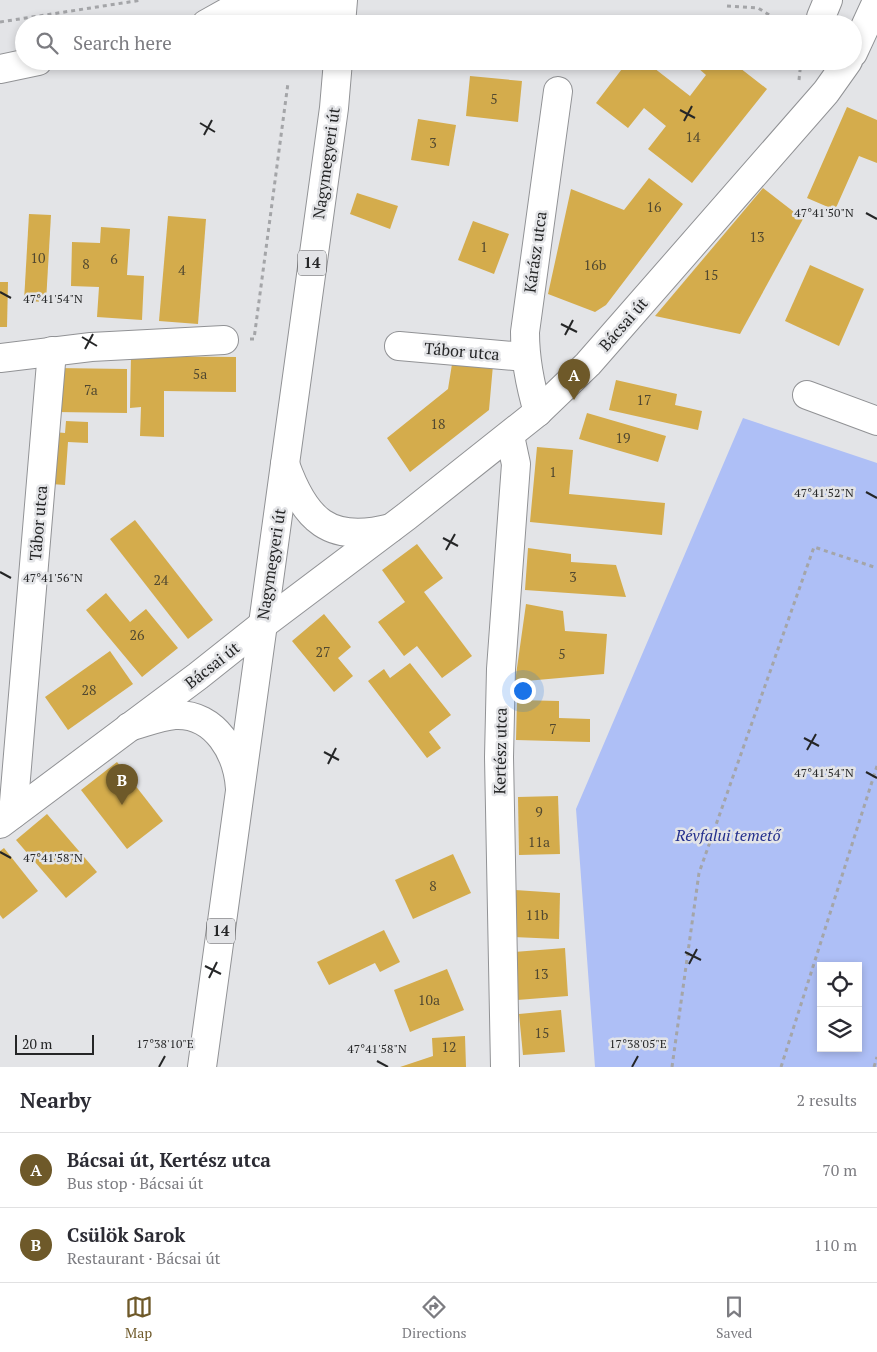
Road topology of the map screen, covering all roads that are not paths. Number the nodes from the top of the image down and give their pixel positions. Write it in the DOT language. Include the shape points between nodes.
graph roads {
  1 [pos="249,0"];
  2 [pos="341,0"];
  3 [pos="877,0"];
  4 [pos="222,15"];
  5 [pos="252,15"];
  6 [pos="341,15"];
  7 [pos="862,33"];
  8 [pos="15,66"];
  9 [pos="0,69"];
  10 [pos="337,70"];
  11 [pos="820,70"];
  12 [pos="841,70"];
  13 [pos="558,91"];
  14 [pos="807,114"];
  15 [pos="224,340"];
  16 [pos="399,346"];
  17 [pos="52,351"];
  18 [pos="525,357"];
  19 [pos="0,358"];
  20 [pos="807,395"];
  21 [pos="538,412"];
  22 [pos="877,421"];
  23 [pos="510,436"];
  24 [pos="285,464"];
  25 [pos="392,528"];
  26 [pos="261,626"];
  27 [pos="126,728"];
  28 [pos="240,796"];
  29 [pos="7,819"];
  30 [pos="202,1067"];
  31 [pos="505,1067"];
  1 -- 4 [label="street"];
  2 -- 5 [label="street" via="296,5"];
  2 -- 6 [label="street"];
  3 -- 7 [label="street"];
  8 -- 9 [label="street"];
  10 -- 24 [label="street, Nagymegyeri út / 14"];
  11 -- 14 [label="street, Bácsai út"];
  12 -- 14 [label="street, Bácsai út"];
  13 -- 18 [label="street, Kárász utca" via="527,308"];
  14 -- 21 [label="street, Bácsai út" via="588,364"];
  15 -- 17 [label="street"];
  16 -- 18 [label="street, Tábor utca"];
  17 -- 19 [label="street"];
  17 -- 29 [label="street, Tábor utca"];
  18 -- 21 [label="street, Kárász utca"];
  20 -- 22 [label="street"];
  21 -- 23 [label="street, Bácsai út"];
  23 -- 25 [label="street, Bácsai út"];
  23 -- 31 [label="street, Kertész utca" via="516,464 501,669 499,757"];
  24 -- 25 [label="street, Bácsai út" via="298,497 308,511 328,528 351,534"];
  24 -- 26 [label="street, Nagymegyeri út / 14"];
  25 -- 26 [label="street, Bácsai út"];
  26 -- 27 [label="street, Bácsai út"];
  26 -- 28 [label="street, Nagymegyeri út / 14"];
  27 -- 28 [label="street, Bácsai út" via="173,715 188,715 203,721 228,745 236,760"];
  27 -- 29 [label="street, Bácsai út"];
  28 -- 30 [label="street, Nagymegyeri út / 14"];
}
